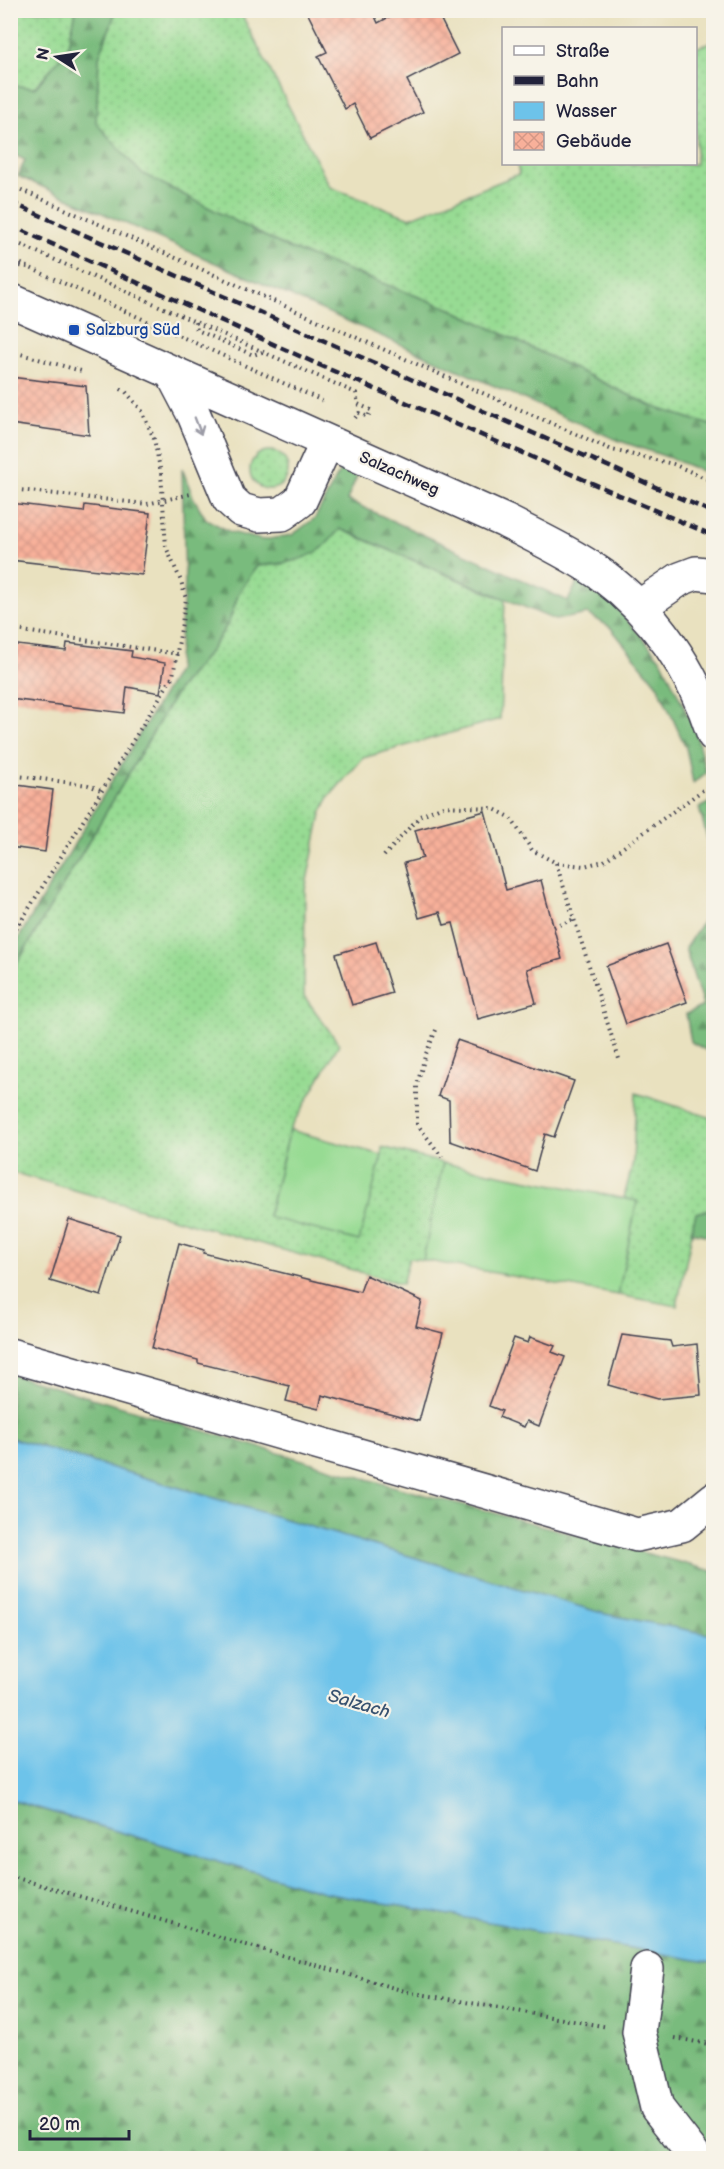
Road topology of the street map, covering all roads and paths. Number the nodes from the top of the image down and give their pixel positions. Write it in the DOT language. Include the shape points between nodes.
graph roads {
  1 [pos="10,184"];
  2 [pos="10,240"];
  3 [pos="10,259"];
  4 [pos="28,267"];
  5 [pos="10,300"];
  6 [pos="194,321"];
  7 [pos="222,341"];
  8 [pos="10,351"];
  9 [pos="218,352"];
  10 [pos="262,352"];
  11 [pos="86,373"];
  12 [pos="172,373"];
  13 [pos="116,387"];
  14 [pos="352,421"];
  15 [pos="327,442"];
  16 [pos="714,482"];
  17 [pos="10,489"];
  18 [pos="164,502"];
  19 [pos="714,575"];
  20 [pos="639,608"];
  21 [pos="10,629"];
  22 [pos="178,654"];
  23 [pos="714,735"];
  24 [pos="10,775"];
  25 [pos="714,782"];
  26 [pos="101,789"];
  27 [pos="384,856"];
  28 [pos="555,863"];
  29 [pos="574,919"];
  30 [pos="10,921"];
  31 [pos="20,923"];
  32 [pos="554,927"];
  33 [pos="10,939"];
  34 [pos="436,1030"];
  35 [pos="620,1062"];
  36 [pos="442,1157"];
  37 [pos="10,1355"];
  38 [pos="714,1498"];
  39 [pos="10,1876"];
  40 [pos="647,1969"];
  41 [pos="640,2020"];
  42 [pos="696,2158"];
  1 -- 16 [label="path" via="612,450 673,464"];
  2 -- 6 [label="path"];
  3 -- 4 [label="path"];
  5 -- 12 [label="street, Salzachweg"];
  6 -- 7 [label="path" via="197,330"];
  6 -- 10 [label="path"];
  7 -- 9 [label="path"];
  7 -- 10 [label="path" via="253,355"];
  8 -- 11 [label="path"];
  10 -- 14 [label="path" via="356,393 358,404 371,410 368,417 359,413"];
  12 -- 15 [label="street, Salzachweg"];
  12 -- 15 [label="street, one-way" via="229,498 241,510 259,515 282,514 300,501"];
  13 -- 18 [label="path" via="126,392 142,411 154,439"];
  15 -- 20 [label="street, Salzachweg" via="505,521 568,554 603,576"];
  17 -- 18 [label="path" via="147,504"];
  18 -- 22 [label="path" via="166,547 182,580 186,599"];
  19 -- 20 [label="street" via="696,573 680,579"];
  20 -- 23 [label="street, Salzachweg" via="691,677"];
  21 -- 22 [label="path"];
  22 -- 26 [label="path" via="172,676"];
  24 -- 26 [label="path"];
  25 -- 28 [label="path" via="604,861 584,866"];
  26 -- 31 [label="path"];
  27 -- 28 [label="path" via="420,816 443,806 472,807 492,808 510,818 532,850"];
  28 -- 29 [label="path"];
  29 -- 32 [label="path"];
  29 -- 35 [label="path"];
  30 -- 31 [label="path"];
  31 -- 33 [label="path"];
  34 -- 36 [label="path" via="417,1085 417,1124"];
  37 -- 38 [label="street" via="637,1535 682,1526"];
  39 -- 41 [label="path" via="408,1992"];
  40 -- 41 [label="street"];
  41 -- 42 [label="street" via="657,2108"];
}
